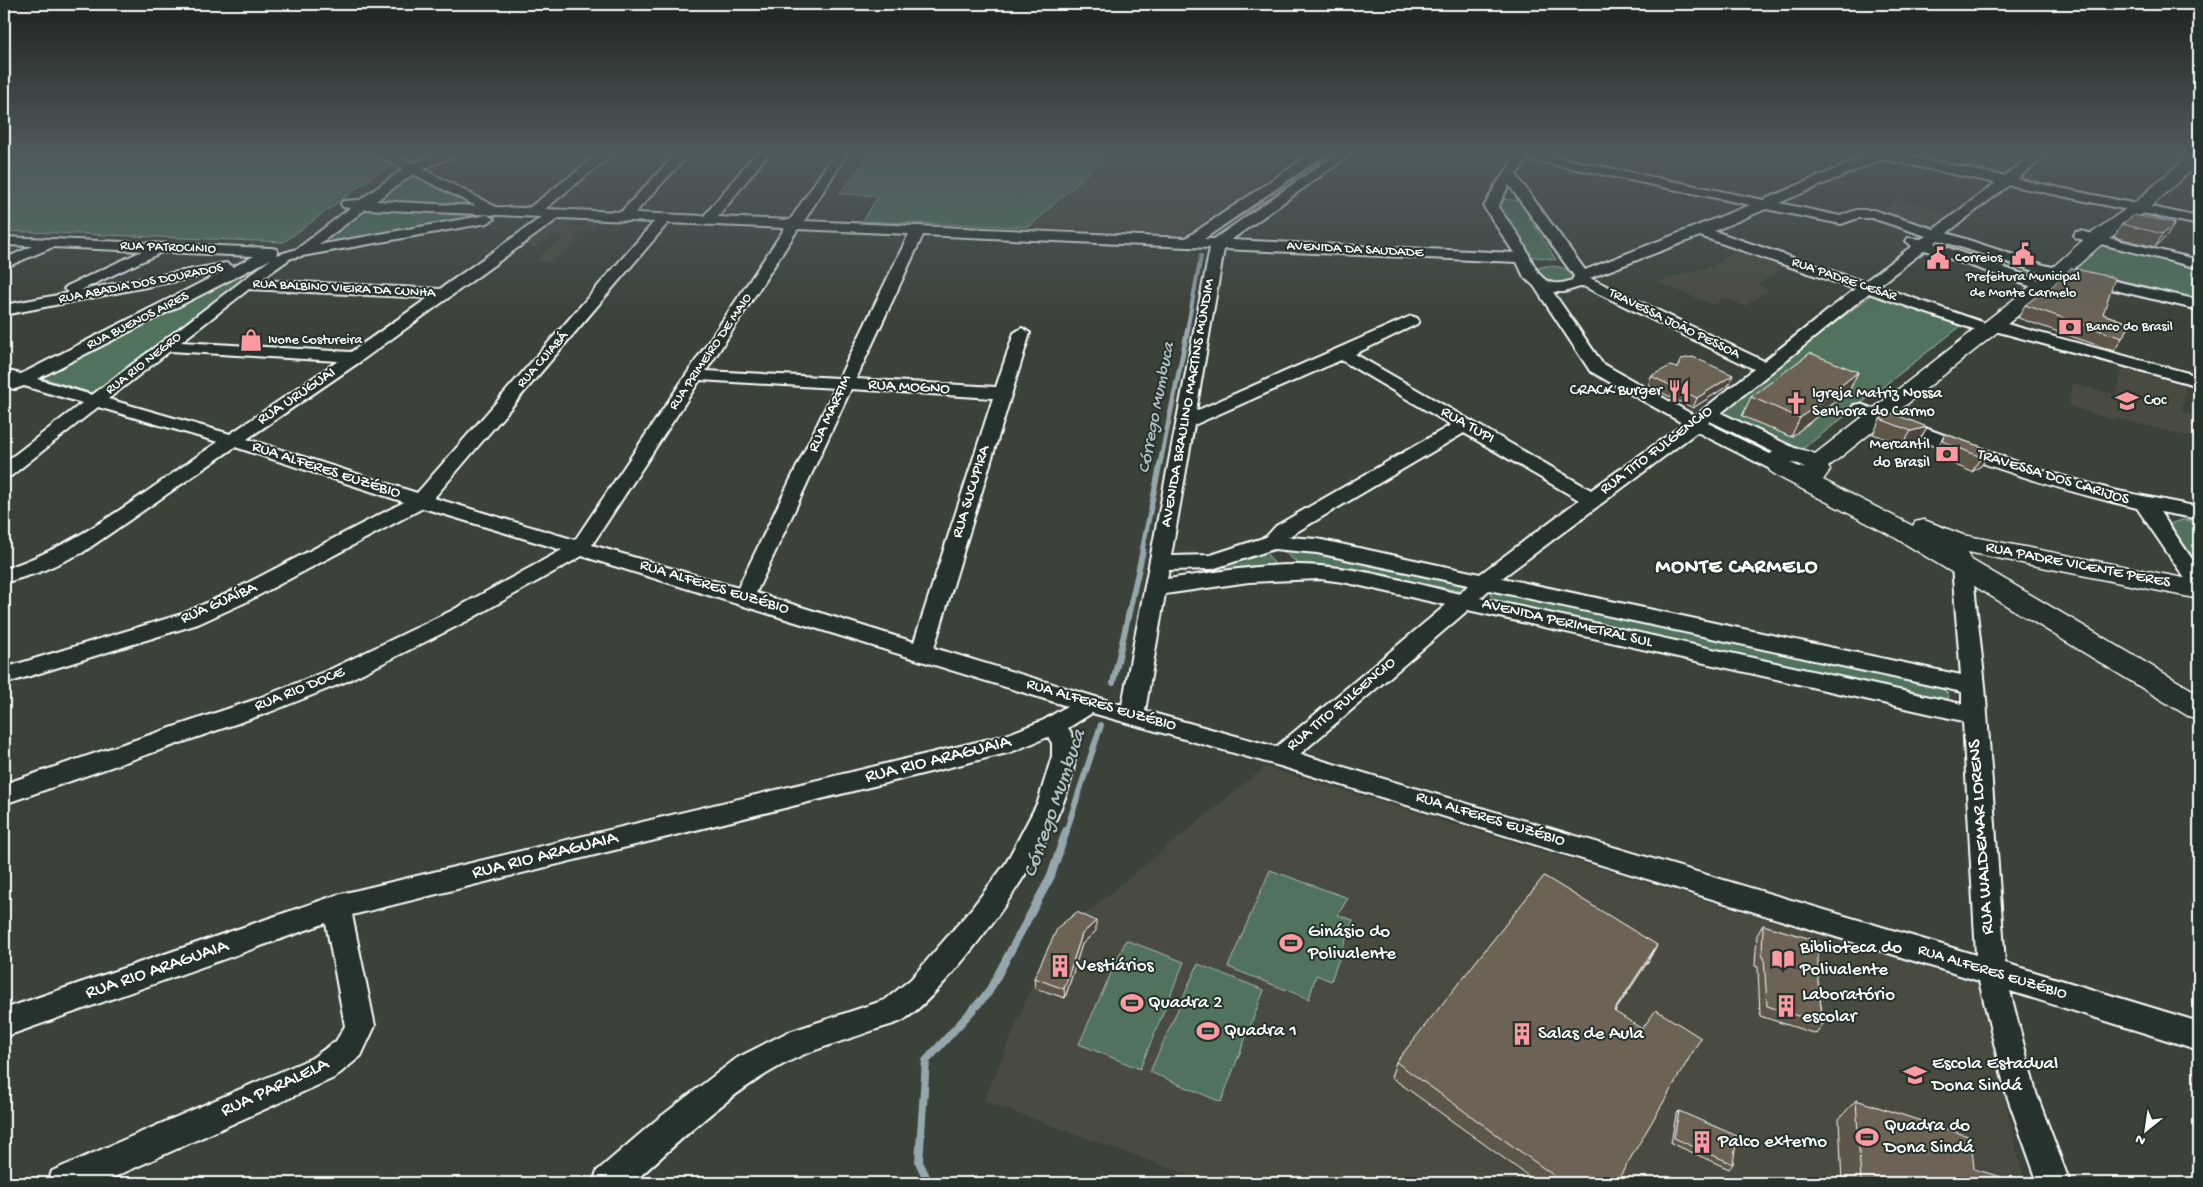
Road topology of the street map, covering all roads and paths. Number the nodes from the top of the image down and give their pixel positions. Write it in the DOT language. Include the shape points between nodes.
graph roads {
  1 [pos="341,209"];
  2 [pos="358,209"];
  3 [pos="467,209"];
  4 [pos="495,209"];
  5 [pos="631,209"];
  6 [pos="717,209"];
  7 [pos="806,209"];
  8 [pos="1241,209"];
  9 [pos="1265,209"];
  10 [pos="1493,209"];
  11 [pos="1532,209"];
  12 [pos="1752,209"];
  13 [pos="1785,209"];
  14 [pos="1970,209"];
  15 [pos="2125,209"];
  16 [pos="2146,209"];
  17 [pos="498,211"];
  18 [pos="534,211"];
  19 [pos="554,215"];
  20 [pos="623,218"];
  21 [pos="664,219"];
  22 [pos="1841,220"];
  23 [pos="2199,221"];
  24 [pos="707,222"];
  25 [pos="795,226"];
  26 [pos="1700,231"];
  27 [pos="918,232"];
  28 [pos="1939,234"];
  29 [pos="2088,237"];
  30 [pos="4,241"];
  31 [pos="1194,242"];
  32 [pos="51,243"];
  33 [pos="1216,243"];
  34 [pos="1923,245"];
  35 [pos="158,248"];
  36 [pos="283,253"];
  37 [pos="1523,258"];
  38 [pos="4,264"];
  39 [pos="248,264"];
  40 [pos="2199,264"];
  41 [pos="2042,276"];
  42 [pos="1582,278"];
  43 [pos="246,284"];
  44 [pos="1540,284"];
  45 [pos="1866,288"];
  46 [pos="443,294"];
  47 [pos="45,302"];
  48 [pos="2199,305"];
  49 [pos="4,310"];
  50 [pos="4,321"];
  51 [pos="1410,322"];
  52 [pos="1984,326"];
  53 [pos="1022,333"];
  54 [pos="166,346"];
  55 [pos="1342,354"];
  56 [pos="355,357"];
  57 [pos="1766,369"];
  58 [pos="695,376"];
  59 [pos="13,378"];
  60 [pos="2199,381"];
  61 [pos="845,385"];
  62 [pos="4,390"];
  63 [pos="1003,393"];
  64 [pos="96,402"];
  65 [pos="1869,413"];
  66 [pos="1702,419"];
  67 [pos="1186,422"];
  68 [pos="1466,424"];
  69 [pos="234,441"];
  70 [pos="1800,466"];
  71 [pos="4,472"];
  72 [pos="1592,499"];
  73 [pos="421,501"];
  74 [pos="2145,505"];
  75 [pos="2199,513"];
  76 [pos="1273,542"];
  77 [pos="580,548"];
  78 [pos="1960,554"];
  79 [pos="1160,563"];
  80 [pos="1294,572"];
  81 [pos="4,576"];
  82 [pos="1486,580"];
  83 [pos="2199,584"];
  84 [pos="1156,588"];
  85 [pos="2199,590"];
  86 [pos="744,597"];
  87 [pos="1465,601"];
  88 [pos="922,651"];
  89 [pos="4,676"];
  90 [pos="1974,686"];
  91 [pos="1089,704"];
  92 [pos="2199,708"];
  93 [pos="1974,715"];
  94 [pos="1132,716"];
  95 [pos="1052,726"];
  96 [pos="1280,757"];
  97 [pos="4,794"];
  98 [pos="337,907"];
  99 [pos="1991,973"];
  100 [pos="4,1023"];
  101 [pos="2199,1036"];
  102 [pos="64,1183"];
  103 [pos="609,1183"];
  104 [pos="2054,1183"];
  1 -- 36 [label="street, RUA RIO NEGRO"];
  2 -- 36 [label="street, RUA RIO NEGRO" via="310,246"];
  3 -- 17 [label="street, AVENIDA DA SAUDADE"];
  4 -- 17 [label="street"];
  5 -- 20 [label="street"];
  6 -- 24 [label="street"];
  7 -- 25 [label="street, RUA PRIMEIRO DE MAIO"];
  8 -- 31 [label="street"];
  9 -- 33 [label="street"];
  10 -- 37 [label="street"];
  11 -- 42 [label="street"];
  12 -- 26 [label="street"];
  13 -- 22 [label="street"];
  14 -- 28 [label="street, RUA TITO FULGENCIO"];
  15 -- 29 [label="main road"];
  16 -- 23 [label="street"];
  17 -- 18 [label="street, AVENIDA DA SAUDADE"];
  18 -- 19 [label="street, AVENIDA DA SAUDADE"];
  18 -- 36 [label="street"];
  19 -- 20 [label="street, AVENIDA DA SAUDADE"];
  19 -- 46 [label="street, RUA URUGUAI"];
  20 -- 21 [label="street, AVENIDA DA SAUDADE"];
  21 -- 24 [label="street, AVENIDA DA SAUDADE"];
  21 -- 73 [label="street, RUA CUIABÁ"];
  22 -- 28 [label="street" via="1856,214 1873,214"];
  22 -- 34 [label="street"];
  24 -- 25 [label="street, AVENIDA DA SAUDADE"];
  25 -- 27 [label="street, AVENIDA DA SAUDADE"];
  25 -- 58 [label="street, RUA PRIMEIRO DE MAIO"];
  26 -- 42 [label="street"];
  26 -- 45 [label="street, RUA PADRE CESAR"];
  27 -- 31 [label="street, AVENIDA DA SAUDADE"];
  27 -- 61 [label="street, RUA MARFIM"];
  28 -- 34 [label="street, RUA TITO FULGENCIO"];
  28 -- 41 [label="street"];
  29 -- 40 [label="street"];
  29 -- 41 [label="main road"];
  30 -- 32 [label="street, RUA PATROCINIO"];
  31 -- 33 [label="street, AVENIDA DA SAUDADE"];
  32 -- 35 [label="street, RUA PATROCINIO"];
  32 -- 38 [label="street"];
  33 -- 37 [label="street, AVENIDA DA SAUDADE"];
  33 -- 67 [label="street, AVENIDA BRAULINO MARTINS MUNDIM"];
  34 -- 41 [label="street"];
  34 -- 45 [label="street, RUA TITO FULGENCIO"];
  35 -- 36 [label="street, RUA PATROCINIO"];
  35 -- 47 [label="street"];
  36 -- 39 [label="street, RUA BUENOS AIRES"];
  36 -- 43 [label="street, RUA RIO NEGRO"];
  37 -- 44 [label="street" via="1533,278"];
  39 -- 47 [label="street, RUA ABADIA DOS DOURADOS"];
  39 -- 59 [label="street, RUA BUENOS AIRES"];
  41 -- 48 [label="street"];
  41 -- 52 [label="main road"];
  42 -- 44 [label="street" via="1568,287"];
  42 -- 57 [label="street, TRAVESSA JOÃO PESSOA"];
  43 -- 46 [label="street, RUA BALBINO VIEIRA DA CUNHA"];
  43 -- 54 [label="street, RUA RIO NEGRO"];
  44 -- 66 [label="street" via="1596,367"];
  45 -- 52 [label="street, RUA PADRE CESAR"];
  45 -- 57 [label="street, RUA TITO FULGENCIO"];
  46 -- 56 [label="street, RUA URUGUAI"];
  47 -- 49 [label="street, RUA ABADIA DOS DOURADOS"];
  47 -- 50 [label="street"];
  51 -- 55 [label="street"];
  52 -- 60 [label="street, RUA PADRE CESAR"];
  52 -- 65 [label="main road"];
  53 -- 63 [label="street, RUA SUCUPIRA"];
  54 -- 56 [label="street"];
  54 -- 64 [label="street, RUA RIO NEGRO"];
  55 -- 67 [label="street"];
  55 -- 68 [label="street, RUA TUPI"];
  56 -- 69 [label="street, RUA URUGUAI"];
  57 -- 66 [label="street, RUA TITO FULGENCIO"];
  58 -- 61 [label="street, RUA MOGNO"];
  58 -- 77 [label="street, RUA PRIMEIRO DE MAIO"];
  59 -- 62 [label="street, RUA BUENOS AIRES"];
  59 -- 64 [label="street, RUA ALFERES EUZÉBIO"];
  61 -- 63 [label="street, RUA MOGNO"];
  61 -- 86 [label="street, RUA MARFIM"];
  63 -- 88 [label="street, RUA SUCUPIRA"];
  64 -- 69 [label="street, RUA ALFERES EUZÉBIO"];
  64 -- 71 [label="street, RUA RIO NEGRO"];
  65 -- 70 [label="main road"];
  65 -- 74 [label="street, TRAVESSA DOS CARIJOS" via="2002,465"];
  66 -- 70 [label="street"];
  66 -- 72 [label="street, RUA TITO FULGENCIO"];
  67 -- 79 [label="street, AVENIDA BRAULINO MARTINS MUNDIM"];
  68 -- 72 [label="street, RUA TUPI"];
  68 -- 76 [label="street" via="1283,530"];
  69 -- 73 [label="street, RUA ALFERES EUZÉBIO"];
  69 -- 81 [label="street, RUA URUGUAI" via="75,548"];
  70 -- 78 [label="main road" via="1903,531"];
  72 -- 82 [label="street, RUA TITO FULGENCIO"];
  73 -- 77 [label="street, RUA ALFERES EUZÉBIO"];
  73 -- 89 [label="street, RUA GUAÍBA" via="190,619"];
  74 -- 75 [label="street, TRAVESSA DOS CARIJOS"];
  74 -- 83 [label="street"];
  76 -- 79 [label="street" via="1212,562"];
  76 -- 80 [label="street" via="1278,555"];
  76 -- 82 [label="street, AVENIDA PERIMETRAL SUL" via="1317,546"];
  77 -- 86 [label="street, RUA ALFERES EUZÉBIO"];
  77 -- 97 [label="street, RUA RIO DOCE" via="458,616 337,676 262,706"];
  78 -- 85 [label="main road, RUA PADRE VICENTE PERES"];
  78 -- 90 [label="street, RUA WALDEMAR LORENS"];
  78 -- 92 [label="main road"];
  79 -- 84 [label="street, AVENIDA BRAULINO MARTINS MUNDIM"];
  80 -- 84 [label="street, AVENIDA PERIMETRAL SUL"];
  80 -- 87 [label="street, AVENIDA PERIMETRAL SUL" via="1342,575"];
  82 -- 87 [label="street, RUA TITO FULGENCIO"];
  82 -- 90 [label="street, AVENIDA PERIMETRAL SUL"];
  84 -- 94 [label="street, AVENIDA BRAULINO MARTINS MUNDIM"];
  86 -- 88 [label="street, RUA ALFERES EUZÉBIO"];
  87 -- 93 [label="street, AVENIDA PERIMETRAL SUL"];
  87 -- 96 [label="street, RUA TITO FULGENCIO"];
  88 -- 91 [label="street, RUA ALFERES EUZÉBIO"];
  90 -- 93 [label="street, RUA WALDEMAR LORENS"];
  91 -- 94 [label="street, RUA ALFERES EUZÉBIO"];
  91 -- 95 [label="street, RUA RIO ARAGUAIA"];
  93 -- 99 [label="street, RUA WALDEMAR LORENS"];
  94 -- 96 [label="street, RUA ALFERES EUZÉBIO"];
  95 -- 98 [label="street, RUA RIO ARAGUAIA" via="1011,742"];
  95 -- 103 [label="street" via="1064,743 1064,756 1050,802 1015,872 921,988 894,1010 797,1043 748,1068 666,1132"];
  96 -- 99 [label="street, RUA ALFERES EUZÉBIO"];
  98 -- 100 [label="street, RUA RIO ARAGUAIA"];
  98 -- 102 [label="street, RUA PARALELA" via="360,1026 356,1040 341,1057 323,1068"];
  99 -- 101 [label="street, RUA ALFERES EUZÉBIO"];
  99 -- 104 [label="street, RUA WALDEMAR LORENS" via="2021,1093"];
}
